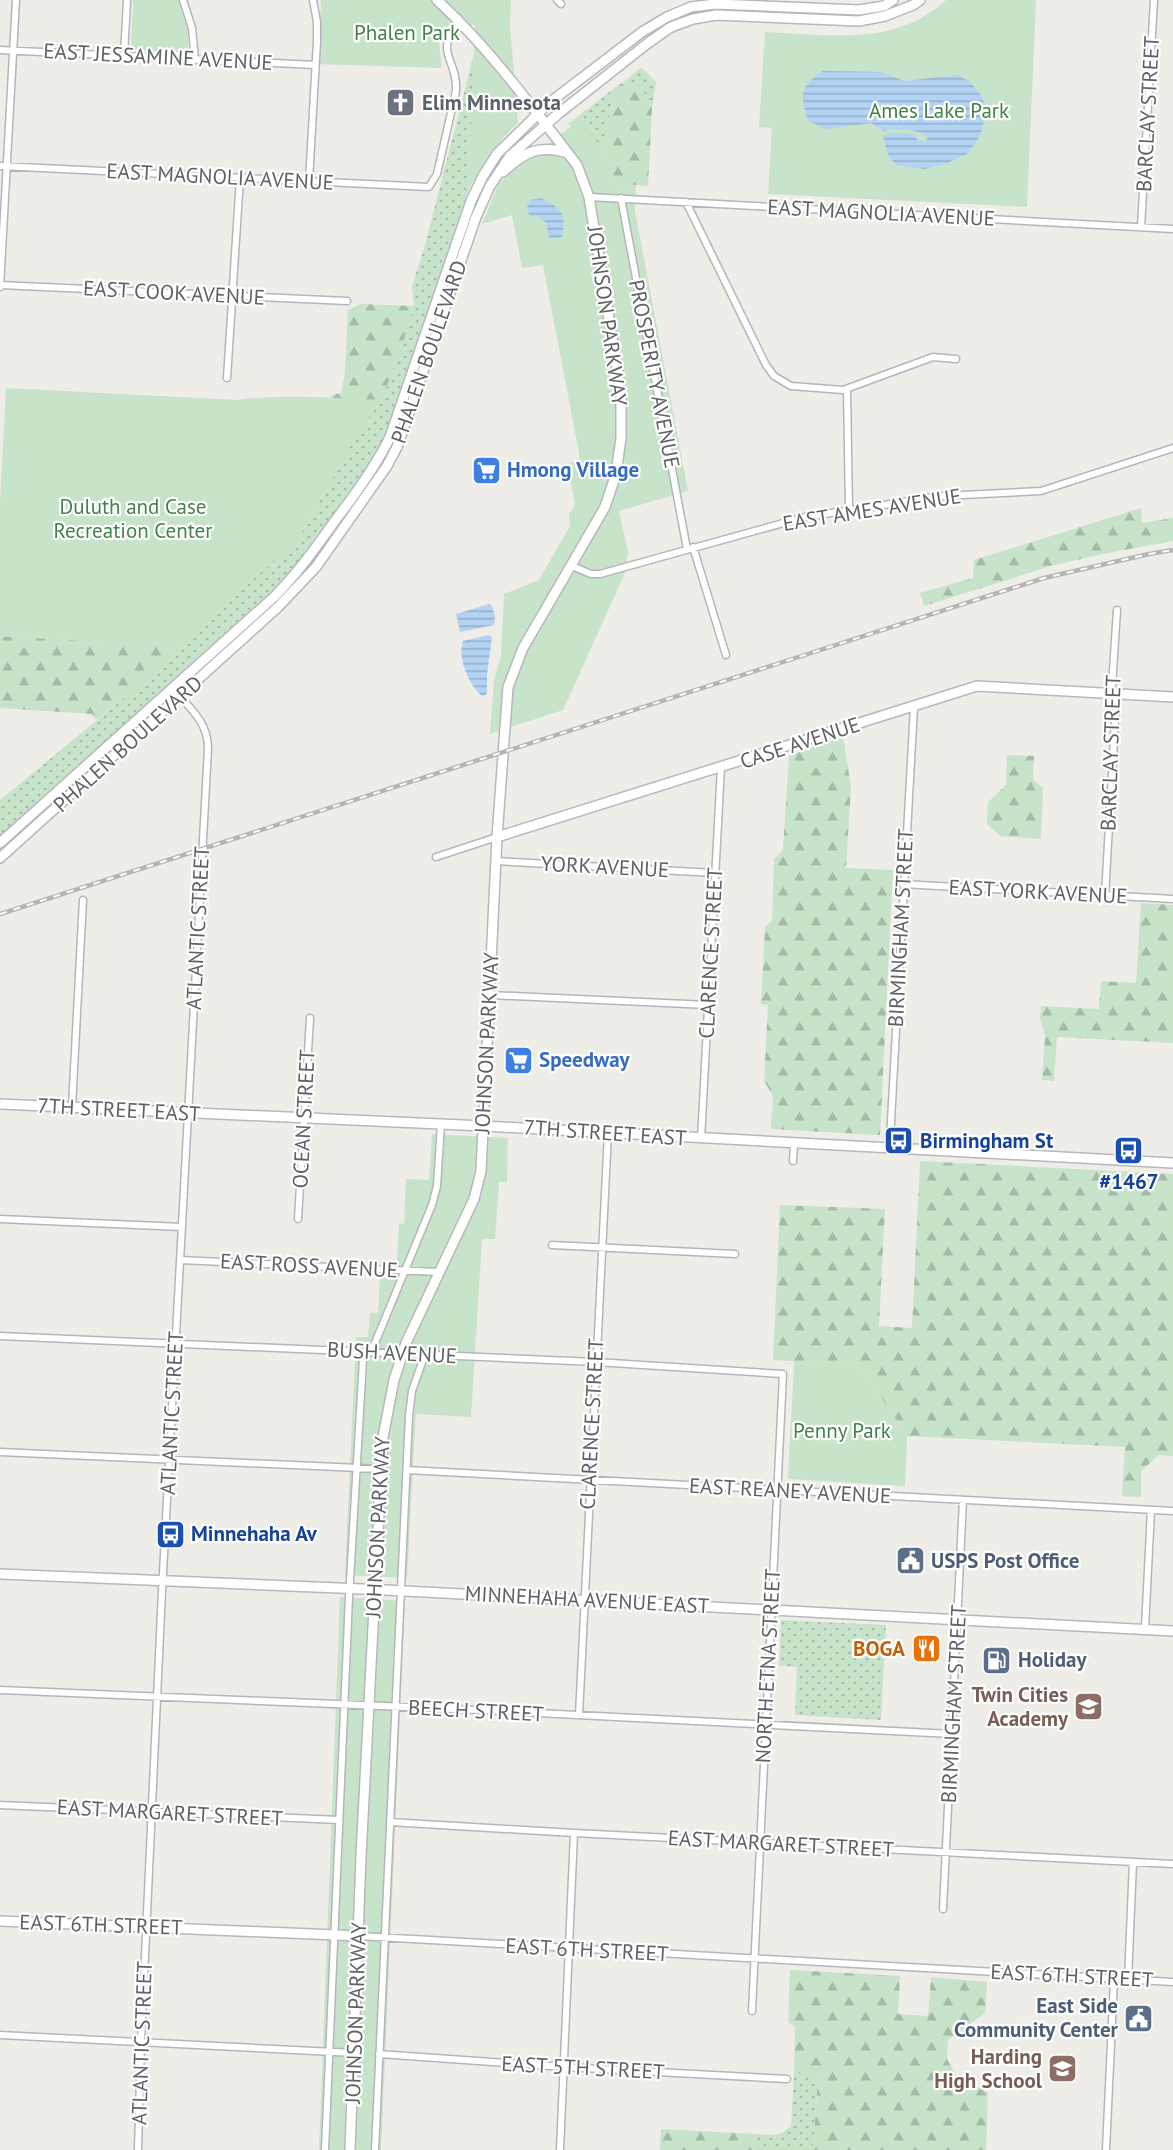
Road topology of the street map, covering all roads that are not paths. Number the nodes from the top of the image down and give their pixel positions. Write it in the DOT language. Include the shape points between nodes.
graph roads {
  1 [pos="16,0"];
  2 [pos="127,0"];
  3 [pos="183,0"];
  4 [pos="313,0"];
  5 [pos="437,0"];
  6 [pos="893,0"];
  7 [pos="920,0"];
  8 [pos="1154,0"];
  9 [pos="715,2"];
  10 [pos="716,15"];
  11 [pos="460,22"];
  12 [pos="0,50"];
  13 [pos="13,50"];
  14 [pos="124,56"];
  15 [pos="195,60"];
  16 [pos="315,64"];
  17 [pos="537,114"];
  18 [pos="546,124"];
  19 [pos="567,153"];
  20 [pos="3,167"];
  21 [pos="240,178"];
  22 [pos="309,182"];
  23 [pos="589,197"];
  24 [pos="621,198"];
  25 [pos="686,202"];
  26 [pos="479,209"];
  27 [pos="1142,227"];
  28 [pos="1173,229"];
  29 [pos="0,286"];
  30 [pos="232,296"];
  31 [pos="347,301"];
  32 [pos="956,359"];
  33 [pos="227,378"];
  34 [pos="847,389"];
  35 [pos="1173,448"];
  36 [pos="849,510"];
  37 [pos="690,548"];
  38 [pos="572,566"];
  39 [pos="1117,610"];
  40 [pos="726,655"];
  41 [pos="172,689"];
  42 [pos="1115,694"];
  43 [pos="180,697"];
  44 [pos="1173,697"];
  45 [pos="914,707"];
  46 [pos="721,767"];
  47 [pos="497,837"];
  48 [pos="0,843"];
  49 [pos="436,857"];
  50 [pos="0,858"];
  51 [pos="496,861"];
  52 [pos="715,873"];
  53 [pos="903,884"];
  54 [pos="1105,896"];
  55 [pos="1173,899"];
  56 [pos="83,900"];
  57 [pos="489,994"];
  58 [pos="708,1005"];
  59 [pos="310,1018"];
  60 [pos="0,1104"];
  61 [pos="72,1107"];
  62 [pos="188,1113"];
  63 [pos="304,1118"];
  64 [pos="441,1124"];
  65 [pos="484,1126"];
  66 [pos="608,1133"];
  67 [pos="700,1139"];
  68 [pos="794,1144"];
  69 [pos="892,1149"];
  70 [pos="794,1161"];
  71 [pos="1173,1163"];
  72 [pos="0,1219"];
  73 [pos="298,1219"];
  74 [pos="182,1227"];
  75 [pos="552,1245"];
  76 [pos="601,1248"];
  77 [pos="735,1254"];
  78 [pos="180,1260"];
  79 [pos="405,1271"];
  80 [pos="438,1272"];
  81 [pos="0,1336"];
  82 [pos="175,1344"];
  83 [pos="369,1351"];
  84 [pos="402,1353"];
  85 [pos="425,1354"];
  86 [pos="596,1362"];
  87 [pos="783,1374"];
  88 [pos="0,1452"];
  89 [pos="169,1460"];
  90 [pos="357,1468"];
  91 [pos="381,1469"];
  92 [pos="407,1470"];
  93 [pos="590,1479"];
  94 [pos="777,1490"];
  95 [pos="963,1500"];
  96 [pos="1151,1510"];
  97 [pos="1173,1511"];
  98 [pos="0,1574"];
  99 [pos="163,1581"];
  100 [pos="350,1588"];
  101 [pos="374,1589"];
  102 [pos="399,1590"];
  103 [pos="584,1600"];
  104 [pos="772,1610"];
  105 [pos="957,1619"];
  106 [pos="1145,1629"];
  107 [pos="1173,1631"];
  108 [pos="0,1690"];
  109 [pos="157,1696"];
  110 [pos="344,1705"];
  111 [pos="369,1706"];
  112 [pos="395,1707"];
  113 [pos="579,1715"];
  114 [pos="765,1725"];
  115 [pos="952,1734"];
  116 [pos="0,1805"];
  117 [pos="151,1812"];
  118 [pos="339,1820"];
  119 [pos="390,1822"];
  120 [pos="574,1833"];
  121 [pos="760,1843"];
  122 [pos="946,1852"];
  123 [pos="1133,1862"];
  124 [pos="1173,1864"];
  125 [pos="943,1909"];
  126 [pos="0,1921"];
  127 [pos="146,1927"];
  128 [pos="335,1935"];
  129 [pos="359,1936"];
  130 [pos="384,1938"];
  131 [pos="569,1949"];
  132 [pos="755,1959"];
  133 [pos="1114,1979"];
  134 [pos="1128,1980"];
  135 [pos="1173,1982"];
  136 [pos="752,2011"];
  137 [pos="0,2035"];
  138 [pos="141,2042"];
  139 [pos="330,2052"];
  140 [pos="354,2054"];
  141 [pos="379,2054"];
  142 [pos="564,2067"];
  143 [pos="787,2079"];
  144 [pos="138,2150"];
  145 [pos="325,2150"];
  146 [pos="350,2150"];
  147 [pos="375,2150"];
  148 [pos="560,2150"];
  149 [pos="1106,2150"];
  1 -- 13 [label="street"];
  2 -- 14 [label="street"];
  3 -- 15 [label="street" via="192,28"];
  4 -- 16 [label="street" via="317,22"];
  5 -- 11 [label="street, JOHNSON PARKWAY"];
  6 -- 9 [label="street, PHALEN BOULEVARD" via="884,6 859,10"];
  7 -- 10 [label="street, PHALEN BOULEVARD" via="885,16 859,21"];
  8 -- 27 [label="street, BARCLAY STREET"];
  9 -- 10 [label="street"];
  9 -- 17 [label="street, PHALEN BOULEVARD" via="691,7 642,32"];
  10 -- 18 [label="street, PHALEN BOULEVARD" via="671,27"];
  11 -- 17 [label="street, JOHNSON PARKWAY"];
  11 -- 22 [label="street, EAST MAGNOLIA AVENUE" via="446,44 456,91 432,185"];
  12 -- 13 [label="street, EAST JESSAMINE AVENUE"];
  13 -- 14 [label="street, EAST JESSAMINE AVENUE"];
  13 -- 20 [label="street"];
  14 -- 15 [label="street, EAST JESSAMINE AVENUE"];
  15 -- 16 [label="street, EAST JESSAMINE AVENUE"];
  16 -- 22 [label="street"];
  17 -- 18 [label="street, JOHNSON PARKWAY"];
  17 -- 41 [label="street, PHALEN BOULEVARD" via="497,154 471,201 380,457 299,571"];
  18 -- 19 [label="street, JOHNSON PARKWAY"];
  18 -- 26 [label="street, PHALEN BOULEVARD" via="510,156"];
  19 -- 23 [label="street, JOHNSON PARKWAY" via="577,165"];
  19 -- 26 [label="street" via="547,148 530,152 502,173"];
  20 -- 21 [label="street, EAST MAGNOLIA AVENUE"];
  20 -- 29 [label="street"];
  21 -- 22 [label="street, EAST MAGNOLIA AVENUE"];
  21 -- 30 [label="street"];
  23 -- 24 [label="street, EAST MAGNOLIA AVENUE"];
  23 -- 38 [label="street, JOHNSON PARKWAY" via="621,393 621,438 616,474 605,507"];
  24 -- 25 [label="street, EAST MAGNOLIA AVENUE"];
  24 -- 37 [label="street, PROSPERITY AVENUE"];
  25 -- 27 [label="street, EAST MAGNOLIA AVENUE"];
  25 -- 34 [label="street" via="774,376 796,388"];
  26 -- 43 [label="street, PHALEN BOULEVARD" via="408,417 387,466 297,589"];
  27 -- 28 [label="street, EAST MAGNOLIA AVENUE"];
  29 -- 30 [label="street, EAST COOK AVENUE"];
  30 -- 31 [label="street, EAST COOK AVENUE"];
  30 -- 33 [label="street"];
  32 -- 34 [label="street" via="933,357"];
  34 -- 36 [label="street"];
  35 -- 36 [label="street, EAST AMES AVENUE" via="1041,491 942,496"];
  36 -- 37 [label="street, EAST AMES AVENUE" via="805,517"];
  37 -- 38 [label="street, EAST AMES AVENUE" via="600,574"];
  37 -- 40 [label="street, PROSPERITY AVENUE"];
  38 -- 47 [label="street, JOHNSON PARKWAY" via="523,648 508,687"];
  39 -- 42 [label="street, BARCLAY STREET" via="1112,686"];
  41 -- 43 [label="street, ATLANTIC STREET"];
  41 -- 48 [label="street, PHALEN BOULEVARD"];
  42 -- 44 [label="street, CASE AVENUE"];
  42 -- 45 [label="street, CASE AVENUE" via="977,686"];
  42 -- 54 [label="street, BARCLAY STREET"];
  43 -- 50 [label="street, PHALEN BOULEVARD"];
  43 -- 62 [label="street, ATLANTIC STREET" via="194,712 208,741"];
  45 -- 46 [label="street, CASE AVENUE"];
  45 -- 53 [label="street, BIRMINGHAM STREET"];
  46 -- 47 [label="street, CASE AVENUE"];
  46 -- 52 [label="street, CLARENCE STREET"];
  47 -- 49 [label="street, CASE AVENUE"];
  47 -- 51 [label="street, JOHNSON PARKWAY"];
  51 -- 52 [label="street, YORK AVENUE"];
  51 -- 57 [label="street, JOHNSON PARKWAY"];
  52 -- 58 [label="street, CLARENCE STREET"];
  53 -- 54 [label="street, EAST YORK AVENUE"];
  53 -- 69 [label="street, BIRMINGHAM STREET"];
  54 -- 55 [label="street, EAST YORK AVENUE"];
  56 -- 61 [label="street"];
  57 -- 58 [label="street"];
  57 -- 65 [label="street, JOHNSON PARKWAY"];
  58 -- 67 [label="street, CLARENCE STREET"];
  59 -- 63 [label="street, OCEAN STREET"];
  60 -- 61 [label="street, 7TH STREET EAST"];
  61 -- 62 [label="street, 7TH STREET EAST"];
  62 -- 63 [label="street, 7TH STREET EAST"];
  62 -- 74 [label="street, ATLANTIC STREET"];
  63 -- 64 [label="street, 7TH STREET EAST"];
  63 -- 73 [label="street, OCEAN STREET"];
  64 -- 65 [label="street, 7TH STREET EAST"];
  64 -- 79 [label="street, JOHNSON PARKWAY" via="437,1186"];
  65 -- 66 [label="street, 7TH STREET EAST"];
  65 -- 80 [label="street, JOHNSON PARKWAY" via="476,1192"];
  66 -- 67 [label="street, 7TH STREET EAST"];
  66 -- 76 [label="street, CLARENCE STREET"];
  67 -- 68 [label="street, 7TH STREET EAST"];
  68 -- 69 [label="street, 7TH STREET EAST"];
  68 -- 70 [label="street"];
  69 -- 71 [label="street, 7TH STREET EAST"];
  72 -- 74 [label="street"];
  74 -- 78 [label="street, ATLANTIC STREET"];
  75 -- 76 [label="street"];
  76 -- 77 [label="street"];
  76 -- 86 [label="street, CLARENCE STREET"];
  78 -- 79 [label="street, EAST ROSS AVENUE"];
  78 -- 82 [label="street, ATLANTIC STREET"];
  79 -- 80 [label="street, EAST ROSS AVENUE"];
  79 -- 83 [label="street, JOHNSON PARKWAY"];
  80 -- 84 [label="street, JOHNSON PARKWAY"];
  81 -- 82 [label="street, BUSH AVENUE"];
  82 -- 83 [label="street, BUSH AVENUE"];
  82 -- 89 [label="street, ATLANTIC STREET"];
  83 -- 84 [label="street, BUSH AVENUE"];
  83 -- 90 [label="street, JOHNSON PARKWAY" via="363,1360"];
  84 -- 85 [label="street, BUSH AVENUE"];
  84 -- 91 [label="street, JOHNSON PARKWAY" via="386,1417"];
  85 -- 86 [label="street, BUSH AVENUE"];
  85 -- 92 [label="street, JOHNSON PARKWAY" via="412,1391"];
  86 -- 87 [label="street, BUSH AVENUE"];
  86 -- 93 [label="street, CLARENCE STREET"];
  87 -- 94 [label="street, NORTH ETNA STREET"];
  88 -- 89 [label="street"];
  89 -- 90 [label="street"];
  89 -- 99 [label="street, ATLANTIC STREET"];
  90 -- 91 [label="street"];
  90 -- 100 [label="street, JOHNSON PARKWAY"];
  91 -- 101 [label="street, JOHNSON PARKWAY"];
  92 -- 93 [label="street, EAST REANEY AVENUE"];
  92 -- 102 [label="street, JOHNSON PARKWAY"];
  93 -- 94 [label="street, EAST REANEY AVENUE"];
  93 -- 103 [label="street, CLARENCE STREET"];
  94 -- 95 [label="street, EAST REANEY AVENUE"];
  94 -- 104 [label="street, NORTH ETNA STREET"];
  95 -- 96 [label="street, EAST REANEY AVENUE"];
  95 -- 105 [label="street, BIRMINGHAM STREET"];
  96 -- 97 [label="street, EAST REANEY AVENUE"];
  96 -- 106 [label="street"];
  98 -- 99 [label="street, MINNEHAHA AVENUE EAST"];
  99 -- 100 [label="street, MINNEHAHA AVENUE EAST"];
  99 -- 109 [label="street, ATLANTIC STREET"];
  100 -- 101 [label="street, MINNEHAHA AVENUE EAST"];
  100 -- 110 [label="street, JOHNSON PARKWAY"];
  101 -- 102 [label="street, MINNEHAHA AVENUE EAST"];
  101 -- 111 [label="street, JOHNSON PARKWAY"];
  102 -- 103 [label="street, MINNEHAHA AVENUE EAST"];
  102 -- 112 [label="street, JOHNSON PARKWAY"];
  103 -- 104 [label="street, MINNEHAHA AVENUE EAST"];
  103 -- 113 [label="street, CLARENCE STREET"];
  104 -- 105 [label="street, MINNEHAHA AVENUE EAST"];
  104 -- 114 [label="street, NORTH ETNA STREET"];
  105 -- 106 [label="street, MINNEHAHA AVENUE EAST"];
  105 -- 115 [label="street, BIRMINGHAM STREET"];
  106 -- 107 [label="street, MINNEHAHA AVENUE EAST"];
  108 -- 109 [label="street, BEECH STREET"];
  109 -- 110 [label="street, BEECH STREET"];
  109 -- 117 [label="street, ATLANTIC STREET"];
  110 -- 111 [label="street, BEECH STREET"];
  110 -- 118 [label="street, JOHNSON PARKWAY"];
  111 -- 112 [label="street, BEECH STREET"];
  111 -- 129 [label="street, JOHNSON PARKWAY"];
  112 -- 113 [label="street, BEECH STREET"];
  112 -- 119 [label="street, JOHNSON PARKWAY"];
  113 -- 114 [label="street, BEECH STREET"];
  114 -- 115 [label="street, BEECH STREET"];
  114 -- 121 [label="street, NORTH ETNA STREET"];
  115 -- 122 [label="street, BIRMINGHAM STREET"];
  116 -- 117 [label="street, EAST MARGARET STREET"];
  117 -- 118 [label="street, EAST MARGARET STREET"];
  117 -- 127 [label="street, ATLANTIC STREET"];
  118 -- 128 [label="street, JOHNSON PARKWAY"];
  119 -- 120 [label="street, EAST MARGARET STREET"];
  119 -- 130 [label="street, JOHNSON PARKWAY"];
  120 -- 121 [label="street, EAST MARGARET STREET"];
  120 -- 131 [label="street"];
  121 -- 122 [label="street, EAST MARGARET STREET"];
  121 -- 132 [label="street, NORTH ETNA STREET"];
  122 -- 123 [label="street, EAST MARGARET STREET"];
  122 -- 125 [label="street, BIRMINGHAM STREET"];
  123 -- 124 [label="street, EAST MARGARET STREET"];
  123 -- 134 [label="street"];
  126 -- 127 [label="street, EAST 6TH STREET"];
  127 -- 128 [label="street, EAST 6TH STREET"];
  127 -- 138 [label="street, ATLANTIC STREET"];
  128 -- 129 [label="street, EAST 6TH STREET"];
  128 -- 139 [label="street, JOHNSON PARKWAY"];
  129 -- 130 [label="street, EAST 6TH STREET"];
  129 -- 140 [label="street, JOHNSON PARKWAY"];
  130 -- 131 [label="street, EAST 6TH STREET"];
  130 -- 141 [label="street, JOHNSON PARKWAY"];
  131 -- 132 [label="street, EAST 6TH STREET"];
  131 -- 142 [label="street"];
  132 -- 133 [label="street, EAST 6TH STREET"];
  132 -- 136 [label="street, NORTH ETNA STREET"];
  133 -- 134 [label="street, EAST 6TH STREET"];
  133 -- 149 [label="street"];
  134 -- 135 [label="street, EAST 6TH STREET"];
  137 -- 138 [label="street"];
  138 -- 139 [label="street"];
  138 -- 144 [label="street, ATLANTIC STREET"];
  139 -- 140 [label="street"];
  139 -- 145 [label="street, JOHNSON PARKWAY"];
  140 -- 146 [label="street, JOHNSON PARKWAY"];
  141 -- 142 [label="street, EAST 5TH STREET"];
  141 -- 147 [label="street, JOHNSON PARKWAY"];
  142 -- 143 [label="street, EAST 5TH STREET"];
  142 -- 148 [label="street"];
}
